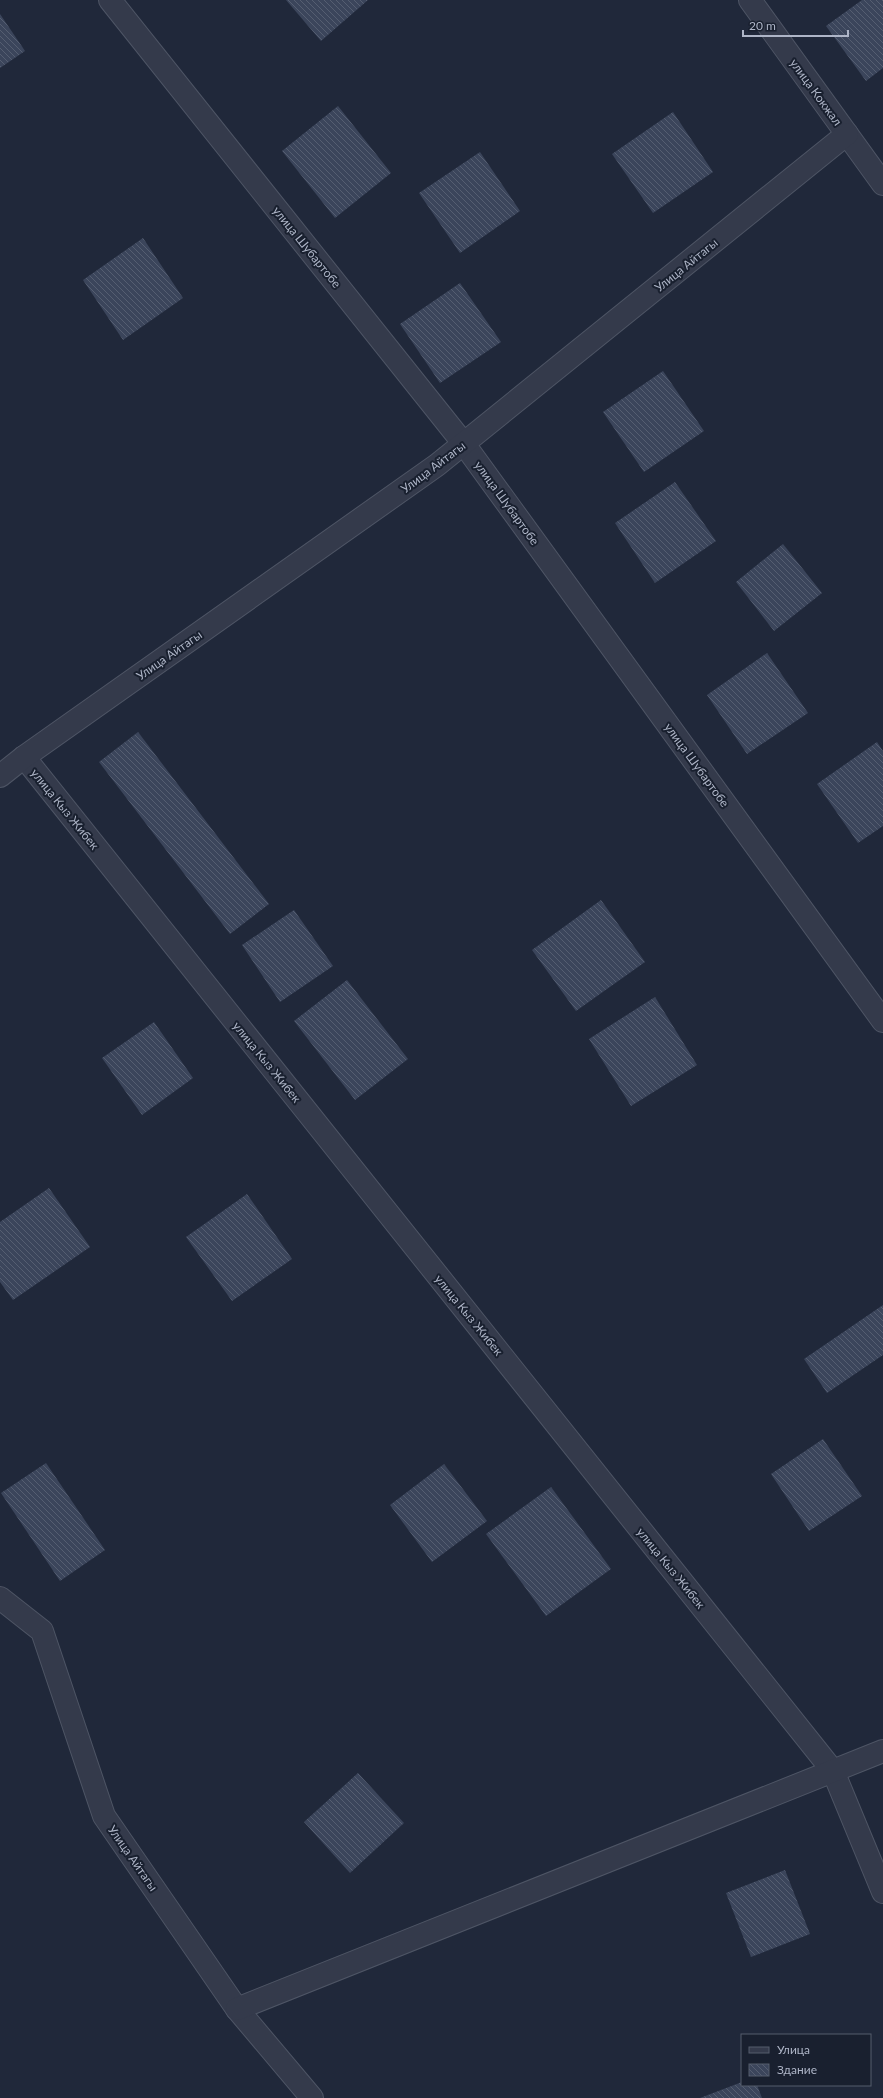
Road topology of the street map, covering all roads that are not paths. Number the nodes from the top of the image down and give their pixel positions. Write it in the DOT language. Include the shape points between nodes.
graph roads {
  1 [pos="110,0"];
  2 [pos="750,0"];
  3 [pos="847,134"];
  4 [pos="883,184"];
  5 [pos="464,444"];
  6 [pos="24,756"];
  7 [pos="0,776"];
  8 [pos="883,1021"];
  9 [pos="0,1598"];
  10 [pos="0,1614"];
  11 [pos="42,1631"];
  12 [pos="883,1751"];
  13 [pos="833,1771"];
  14 [pos="883,1892"];
  15 [pos="237,2009"];
  16 [pos="312,2098"];
  1 -- 5 [label="street, улица Шубартобе"];
  2 -- 3 [label="street, улица Кокжал"];
  3 -- 4 [label="street, улица Кокжал"];
  3 -- 5 [label="street, Улица Айтагы"];
  5 -- 6 [label="street, Улица Айтагы" via="331,541"];
  5 -- 8 [label="street, улица Шубартобе"];
  6 -- 7 [label="street, Улица Айтагы"];
  6 -- 13 [label="street, улица Кыз Жибек"];
  9 -- 11 [label="street"];
  10 -- 11 [label="street" via="35,1626"];
  11 -- 15 [label="street, Улица Айтагы" via="104,1816"];
  12 -- 13 [label="street"];
  13 -- 14 [label="street, улица Кыз Жибек"];
  13 -- 15 [label="street"];
  15 -- 16 [label="street, Улица Айтагы"];
}
